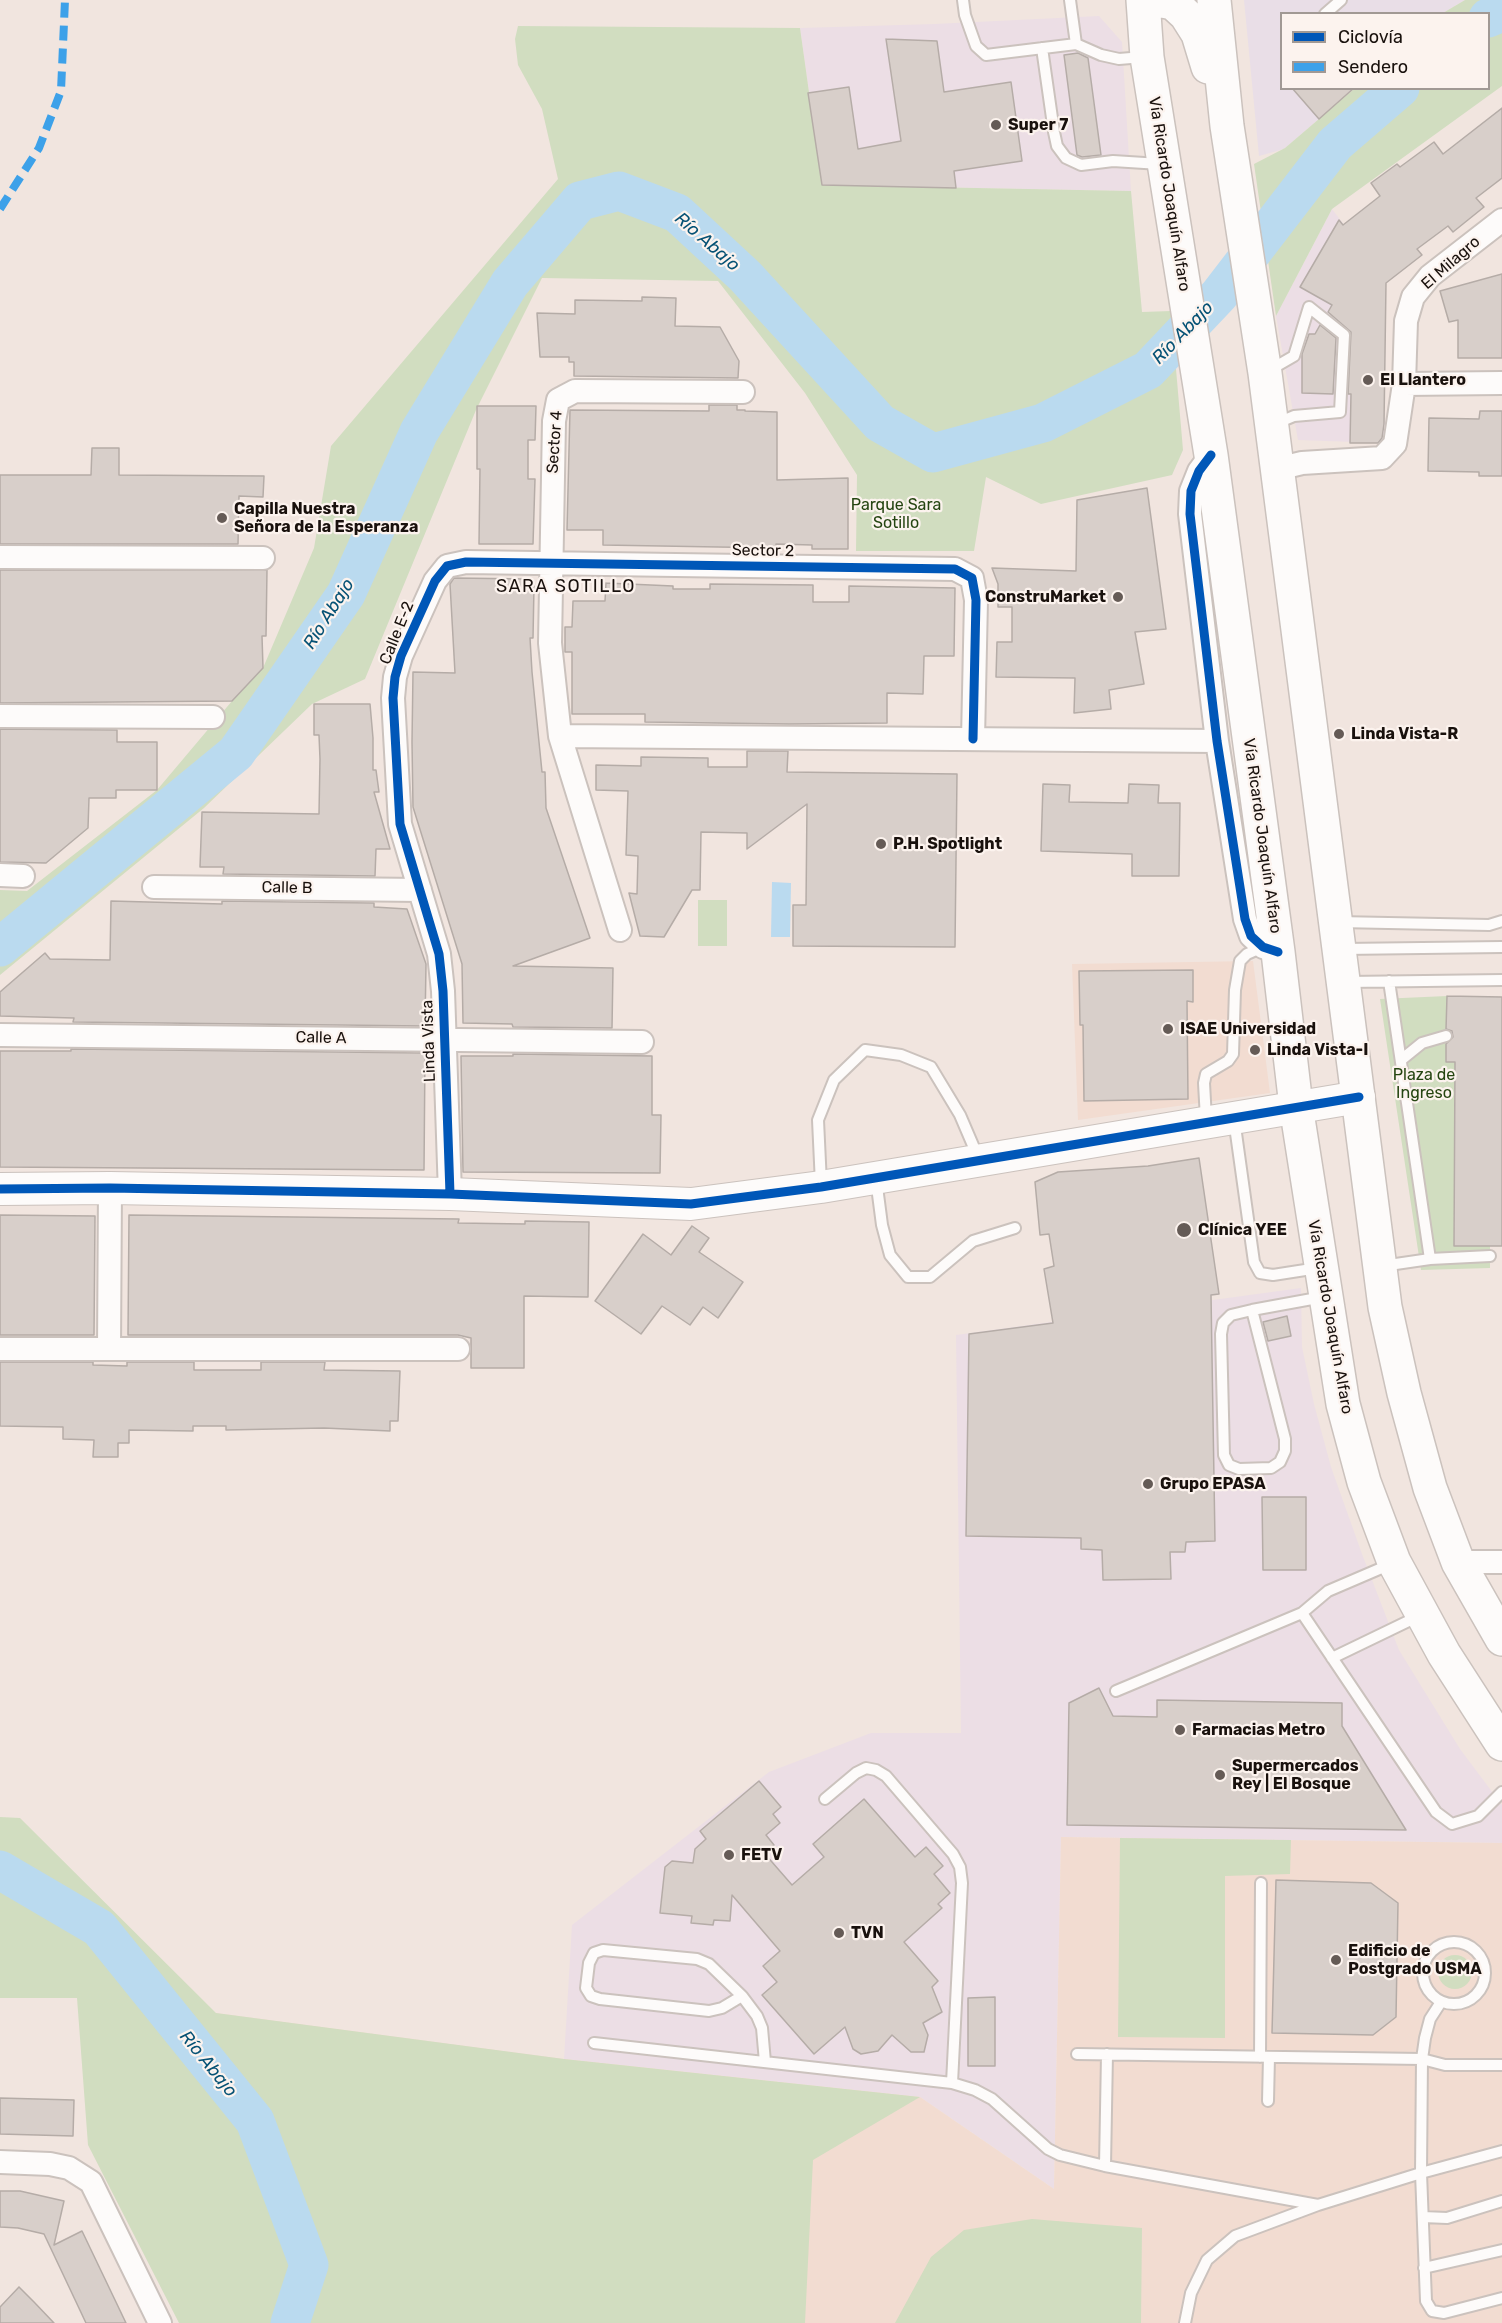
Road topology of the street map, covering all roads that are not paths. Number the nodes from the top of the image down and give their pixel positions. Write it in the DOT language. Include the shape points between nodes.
graph roads {
  1 [pos="963,0"];
  2 [pos="1070,0"];
  3 [pos="1143,0"];
  4 [pos="1157,0"];
  5 [pos="1214,0"];
  6 [pos="1341,0"];
  7 [pos="1327,12"];
  8 [pos="1076,44"];
  9 [pos="1042,48"];
  10 [pos="1147,57"];
  11 [pos="1227,126"];
  12 [pos="1164,165"];
  13 [pos="1502,220"];
  14 [pos="1265,373"];
  15 [pos="1502,383"];
  16 [pos="1404,384"];
  17 [pos="742,392"];
  18 [pos="1272,426"];
  19 [pos="1211,455"];
  20 [pos="1277,469"];
  21 [pos="0,557"];
  22 [pos="262,558"];
  23 [pos="551,563"];
  24 [pos="0,716"];
  25 [pos="213,717"];
  26 [pos="560,736"];
  27 [pos="973,739"];
  28 [pos="1217,741"];
  29 [pos="0,875"];
  30 [pos="23,876"];
  31 [pos="153,886"];
  32 [pos="420,890"];
  33 [pos="1502,921"];
  34 [pos="620,930"];
  35 [pos="1338,936"];
  36 [pos="1502,947"];
  37 [pos="1270,950"];
  38 [pos="1502,980"];
  39 [pos="1389,981"];
  40 [pos="1344,982"];
  41 [pos="0,1035"];
  42 [pos="1446,1036"];
  43 [pos="444,1040"];
  44 [pos="642,1042"];
  45 [pos="1401,1060"];
  46 [pos="1359,1097"];
  47 [pos="1296,1106"];
  48 [pos="1220,1120"];
  49 [pos="980,1160"];
  50 [pos="876,1178"];
  51 [pos="821,1187"];
  52 [pos="110,1188"];
  53 [pos="0,1189"];
  54 [pos="450,1194"];
  55 [pos="1015,1228"];
  56 [pos="1490,1256"];
  57 [pos="1430,1259"];
  58 [pos="1379,1267"];
  59 [pos="1324,1282"];
  60 [pos="1251,1310"];
  61 [pos="0,1349"];
  62 [pos="109,1349"];
  63 [pos="458,1349"];
  64 [pos="1394,1562"];
  65 [pos="1458,1562"];
  66 [pos="1502,1562"];
  67 [pos="1302,1613"];
  68 [pos="1423,1614"];
  69 [pos="1502,1639"];
  70 [pos="1332,1658"];
  71 [pos="1116,1691"];
  72 [pos="1502,1744"];
  73 [pos="1502,1792"];
  74 [pos="825,1799"];
  75 [pos="1261,1883"];
  76 [pos="742,1996"];
  77 [pos="1441,2002"];
  78 [pos="594,2043"];
  79 [pos="1077,2054"];
  80 [pos="1107,2054"];
  81 [pos="1265,2057"];
  82 [pos="1422,2059"];
  83 [pos="765,2062"];
  84 [pos="1502,2065"];
  85 [pos="952,2084"];
  86 [pos="1268,2101"];
  87 [pos="1502,2151"];
  88 [pos="0,2162"];
  89 [pos="1105,2166"];
  90 [pos="1421,2173"];
  91 [pos="1502,2201"];
  92 [pos="1318,2205"];
  93 [pos="1423,2217"];
  94 [pos="1502,2250"];
  95 [pos="1424,2268"];
  96 [pos="1502,2298"];
  97 [pos="160,2323"];
  98 [pos="1185,2323"];
  1 -- 9 [label="lane" via="976,46 986,54"];
  2 -- 8 [label="lane"];
  3 -- 10 [label="main road, Vía Ricardo Joaquín Alfaro"];
  4 -- 11 [label="main road" via="1173,3 1198,34"];
  5 -- 11 [label="main road"];
  6 -- 7 [label="lane"];
  8 -- 9 [label="lane"];
  8 -- 10 [label="lane" via="1101,55"];
  9 -- 12 [label="lane" via="1054,132 1066,158 1081,165 1113,161"];
  10 -- 12 [label="main road, Vía Ricardo Joaquín Alfaro"];
  11 -- 14 [label="main road"];
  12 -- 19 [label="main road, Vía Ricardo Joaquín Alfaro"];
  13 -- 16 [label="street, El Milagro" via="1430,276 1413,297 1406,321"];
  14 -- 18 [label="main road"];
  14 -- 18 [label="lane" via="1294,356 1310,307 1344,335 1340,412 1294,416"];
  15 -- 16 [label="street"];
  16 -- 20 [label="street, El Milagro" via="1395,444 1382,458 1302,463"];
  17 -- 23 [label="street, Sector 4" via="575,391 558,400 554,421"];
  18 -- 20 [label="main road"];
  19 -- 28 [label="street" via="1191,491 1190,514"];
  19 -- 37 [label="main road, Vía Ricardo Joaquín Alfaro"];
  20 -- 35 [label="main road"];
  21 -- 22 [label="street"];
  23 -- 26 [label="street" via="550,643"];
  23 -- 27 [label="street, Sector 2" via="955,568 972,578 976,600"];
  23 -- 32 [label="street, Calle E-2" via="466,562 447,566 435,581 401,656 393,698 400,824"];
  24 -- 25 [label="street"];
  26 -- 27 [label="street"];
  26 -- 34 [label="street"];
  27 -- 28 [label="street"];
  28 -- 37 [label="street" via="1245,919 1251,936"];
  29 -- 30 [label="street"];
  31 -- 32 [label="street, Calle B"];
  32 -- 43 [label="street, Linda Vista" via="438,954"];
  33 -- 35 [label="lane"];
  35 -- 36 [label="lane"];
  35 -- 40 [label="main road"];
  37 -- 47 [label="main road, Vía Ricardo Joaquín Alfaro"];
  37 -- 48 [label="lane" via="1247,954 1240,961 1233,1054 1206,1074 1203,1083"];
  38 -- 39 [label="lane"];
  39 -- 40 [label="lane"];
  39 -- 45 [label="lane"];
  40 -- 46 [label="main road"];
  41 -- 43 [label="street, Calle A"];
  42 -- 45 [label="lane" via="1422,1043"];
  43 -- 44 [label="street, Calle A"];
  43 -- 54 [label="street, Linda Vista"];
  45 -- 57 [label="lane"];
  46 -- 47 [label="street"];
  46 -- 58 [label="main road"];
  47 -- 48 [label="street"];
  47 -- 59 [label="main road, Vía Ricardo Joaquín Alfaro"];
  48 -- 49 [label="street"];
  48 -- 59 [label="lane" via="1254,1262 1260,1273"];
  49 -- 50 [label="street"];
  49 -- 51 [label="lane" via="960,1115 931,1067 900,1055 865,1050 834,1080 818,1120"];
  50 -- 51 [label="street"];
  50 -- 55 [label="lane" via="890,1255 908,1277 930,1277 973,1241"];
  51 -- 54 [label="street" via="692,1204"];
  52 -- 53 [label="street"];
  52 -- 54 [label="street"];
  52 -- 62 [label="street"];
  56 -- 57 [label="lane"];
  57 -- 58 [label="lane"];
  58 -- 65 [label="main road" via="1404,1394 1431,1488"];
  59 -- 60 [label="lane"];
  59 -- 64 [label="main road, Vía Ricardo Joaquín Alfaro" via="1343,1404 1364,1482"];
  60 -- 60 [label="lane" via="1231,1315 1223,1323 1221,1334 1224,1455 1228,1465 1239,1469 1271,1468 1285,1452 1285,1439"];
  61 -- 62 [label="street"];
  62 -- 63 [label="street"];
  64 -- 67 [label="lane" via="1329,1591"];
  64 -- 68 [label="main road, Vía Ricardo Joaquín Alfaro"];
  65 -- 66 [label="street"];
  65 -- 69 [label="main road"];
  67 -- 70 [label="lane"];
  67 -- 71 [label="lane"];
  68 -- 70 [label="lane"];
  68 -- 72 [label="main road, Vía Ricardo Joaquín Alfaro"];
  70 -- 73 [label="lane" via="1436,1812 1452,1824 1461,1822 1478,1816"];
  74 -- 85 [label="lane" via="856,1773 866,1768 876,1770 886,1776 960,1867"];
  75 -- 81 [label="lane"];
  76 -- 76 [label="lane" via="719,1971 697,1959 603,1950 594,1953 589,1963 586,1989 600,1999 709,2011"];
  76 -- 83 [label="lane" via="762,2028"];
  77 -- 77 [label="lane" via="1451,2005 1471,1999 1484,1983 1484,1962 1471,1946 1451,1941 1432,1949 1423,1978 1426,1988"];
  77 -- 82 [label="lane" via="1430,2019"];
  78 -- 83 [label="lane"];
  79 -- 80 [label="lane"];
  80 -- 81 [label="lane"];
  80 -- 89 [label="lane"];
  81 -- 82 [label="lane"];
  81 -- 86 [label="lane"];
  82 -- 84 [label="lane" via="1445,2065"];
  82 -- 90 [label="lane"];
  83 -- 85 [label="lane"];
  85 -- 89 [label="lane" via="992,2099 1048,2149"];
  87 -- 90 [label="lane"];
  88 -- 97 [label="street" via="69,2168 91,2182"];
  89 -- 92 [label="lane"];
  90 -- 92 [label="lane"];
  90 -- 93 [label="lane"];
  91 -- 93 [label="lane" via="1447,2218"];
  92 -- 98 [label="lane" via="1235,2236 1207,2260 1191,2293"];
  93 -- 95 [label="lane"];
  94 -- 95 [label="lane"];
  95 -- 96 [label="lane" via="1426,2301 1432,2311 1444,2313"];
}
